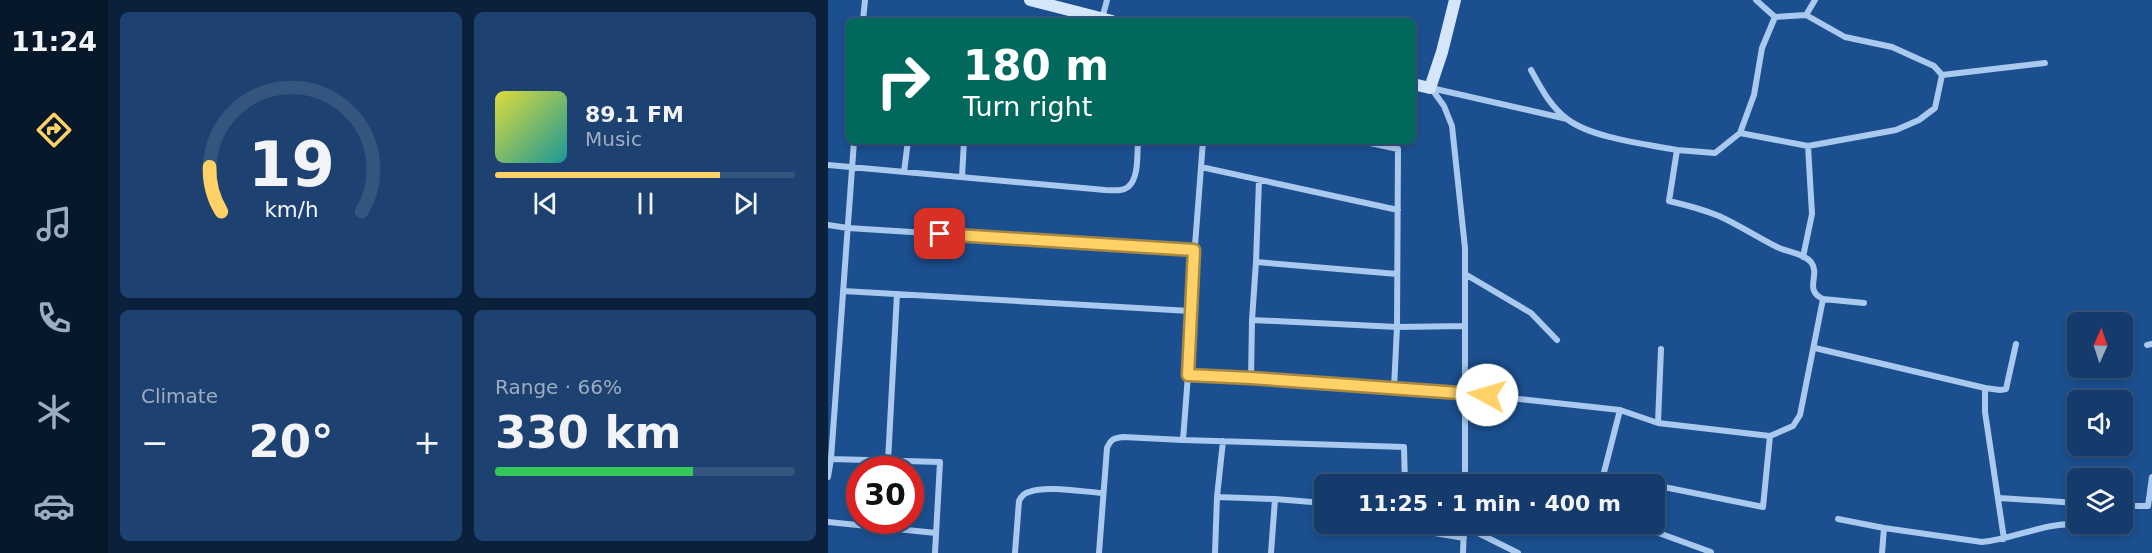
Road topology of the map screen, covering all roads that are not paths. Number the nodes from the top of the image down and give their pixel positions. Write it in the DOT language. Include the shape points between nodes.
graph roads {
  1 [pos="866,0"];
  2 [pos="1030,0"];
  3 [pos="1107,0"];
  4 [pos="1455,0"];
  5 [pos="1756,0"];
  6 [pos="1815,0"];
  7 [pos="1806,15"];
  8 [pos="1775,17"];
  9 [pos="864,18"];
  10 [pos="1099,18"];
  11 [pos="1107,18"];
  12 [pos="2045,63"];
  13 [pos="1531,70"];
  14 [pos="1942,75"];
  15 [pos="1416,85"];
  16 [pos="1430,88"];
  17 [pos="1567,119"];
  18 [pos="1740,133"];
  19 [pos="854,144"];
  20 [pos="908,144"];
  21 [pos="964,144"];
  22 [pos="1138,144"];
  23 [pos="1203,144"];
  24 [pos="1375,144"];
  25 [pos="1808,146"];
  26 [pos="1677,150"];
  27 [pos="828,165"];
  28 [pos="1201,167"];
  29 [pos="852,168"];
  30 [pos="904,172"];
  31 [pos="962,177"];
  32 [pos="1259,180"];
  33 [pos="1398,210"];
  34 [pos="828,225"];
  35 [pos="848,228"];
  36 [pos="1194,250"];
  37 [pos="1803,257"];
  38 [pos="1256,262"];
  39 [pos="1397,274"];
  40 [pos="1465,274"];
  41 [pos="843,291"];
  42 [pos="897,294"];
  43 [pos="1823,298"];
  44 [pos="1864,303"];
  45 [pos="1190,311"];
  46 [pos="1252,320"];
  47 [pos="1465,326"];
  48 [pos="1396,327"];
  49 [pos="1557,340"];
  50 [pos="2016,344"];
  51 [pos="1815,348"];
  52 [pos="1661,349"];
  53 [pos="1188,375"];
  54 [pos="1251,378"];
  55 [pos="1394,388"];
  56 [pos="1985,388"];
  57 [pos="1465,393"];
  58 [pos="1620,410"];
  59 [pos="1658,423"];
  60 [pos="1770,436"];
  61 [pos="1183,440"];
  62 [pos="1223,441"];
  63 [pos="888,456"];
  64 [pos="831,459"];
  65 [pos="846,460"];
  66 [pos="924,462"];
  67 [pos="1405,474"];
  68 [pos="1465,474"];
  69 [pos="1604,474"];
  70 [pos="828,477"];
  71 [pos="2152,477"];
  72 [pos="1665,487"];
  73 [pos="1102,493"];
  74 [pos="1217,497"];
  75 [pos="1999,498"];
  76 [pos="1275,499"];
  77 [pos="1314,502"];
  78 [pos="2067,502"];
  79 [pos="2133,506"];
  80 [pos="1838,519"];
  81 [pos="828,522"];
  82 [pos="2067,525"];
  83 [pos="1884,528"];
  84 [pos="936,533"];
  85 [pos="1440,534"];
  86 [pos="1464,534"];
  87 [pos="1481,534"];
  88 [pos="1662,534"];
  89 [pos="1464,538"];
  90 [pos="2004,539"];
  91 [pos="1711,552"];
  92 [pos="934,553"];
  93 [pos="1015,553"];
  94 [pos="1099,553"];
  95 [pos="1215,553"];
  96 [pos="1271,553"];
  97 [pos="1463,553"];
  98 [pos="1518,553"];
  99 [pos="1882,553"];
  1 -- 9 [label="street"];
  2 -- 10 [label="street"];
  3 -- 11 [label="street"];
  4 -- 16 [label="street"];
  5 -- 8 [label="street"];
  6 -- 7 [label="street"];
  7 -- 8 [label="street"];
  7 -- 14 [label="street" via="1845,36 1892,47 1934,66"];
  8 -- 18 [label="street" via="1762,48 1754,94"];
  12 -- 14 [label="street"];
  13 -- 17 [label="street" via="1547,99"];
  14 -- 25 [label="street" via="1935,108 1919,120 1896,130"];
  15 -- 16 [label="street"];
  16 -- 17 [label="street"];
  16 -- 40 [label="street" via="1444,106 1452,126"];
  17 -- 26 [label="street" via="1605,136"];
  18 -- 25 [label="street"];
  18 -- 26 [label="street" via="1715,153"];
  19 -- 29 [label="street"];
  20 -- 30 [label="street"];
  21 -- 31 [label="street"];
  22 -- 31 [label="street" via="1134,180 1122,190"];
  23 -- 28 [label="street"];
  24 -- 33 [label="street" via="1398,149"];
  25 -- 37 [label="street" via="1812,214"];
  26 -- 37 [label="street" via="1669,201 1721,217"];
  27 -- 29 [label="street"];
  28 -- 32 [label="street"];
  28 -- 36 [label="street"];
  29 -- 30 [label="street"];
  29 -- 35 [label="street"];
  30 -- 31 [label="street"];
  32 -- 33 [label="street"];
  32 -- 38 [label="street"];
  33 -- 39 [label="street"];
  34 -- 35 [label="street"];
  35 -- 36 [label="street"];
  35 -- 41 [label="street"];
  36 -- 45 [label="street"];
  37 -- 43 [label="street" via="1813,266 1814,292"];
  38 -- 39 [label="street"];
  38 -- 46 [label="street"];
  39 -- 48 [label="street"];
  40 -- 47 [label="street"];
  40 -- 49 [label="street" via="1532,313"];
  41 -- 42 [label="street"];
  41 -- 64 [label="street"];
  42 -- 45 [label="street"];
  42 -- 63 [label="street"];
  43 -- 44 [label="street"];
  43 -- 51 [label="street"];
  45 -- 53 [label="street"];
  46 -- 48 [label="street"];
  46 -- 54 [label="street"];
  47 -- 48 [label="street"];
  47 -- 57 [label="street"];
  48 -- 55 [label="street"];
  50 -- 56 [label="street" via="2006,389"];
  51 -- 56 [label="street"];
  51 -- 60 [label="street" via="1800,415 1793,426"];
  52 -- 59 [label="street"];
  53 -- 54 [label="street"];
  53 -- 61 [label="street"];
  54 -- 55 [label="street"];
  55 -- 57 [label="street"];
  56 -- 75 [label="street" via="1985,412"];
  57 -- 58 [label="street"];
  57 -- 68 [label="street"];
  58 -- 59 [label="street"];
  58 -- 69 [label="street"];
  59 -- 60 [label="street"];
  60 -- 72 [label="street" via="1763,507"];
  61 -- 62 [label="street"];
  61 -- 73 [label="street" via="1115,438 1107,448"];
  62 -- 67 [label="street" via="1404,447"];
  62 -- 74 [label="street"];
  64 -- 65 [label="street"];
  64 -- 70 [label="street"];
  66 -- 84 [label="street" via="940,462"];
  71 -- 79 [label="street" via="2148,506"];
  73 -- 93 [label="street" via="1048,490 1030,491 1022,496"];
  73 -- 94 [label="street"];
  74 -- 76 [label="street"];
  74 -- 95 [label="street"];
  75 -- 78 [label="street"];
  75 -- 90 [label="street"];
  76 -- 77 [label="street"];
  76 -- 96 [label="street"];
  80 -- 83 [label="street"];
  81 -- 84 [label="street"];
  82 -- 90 [label="street"];
  83 -- 90 [label="street" via="1982,542"];
  83 -- 99 [label="street"];
  84 -- 92 [label="street"];
  85 -- 89 [label="street"];
  86 -- 89 [label="street"];
  87 -- 98 [label="street"];
  88 -- 91 [label="street"];
  89 -- 97 [label="street"];
}
